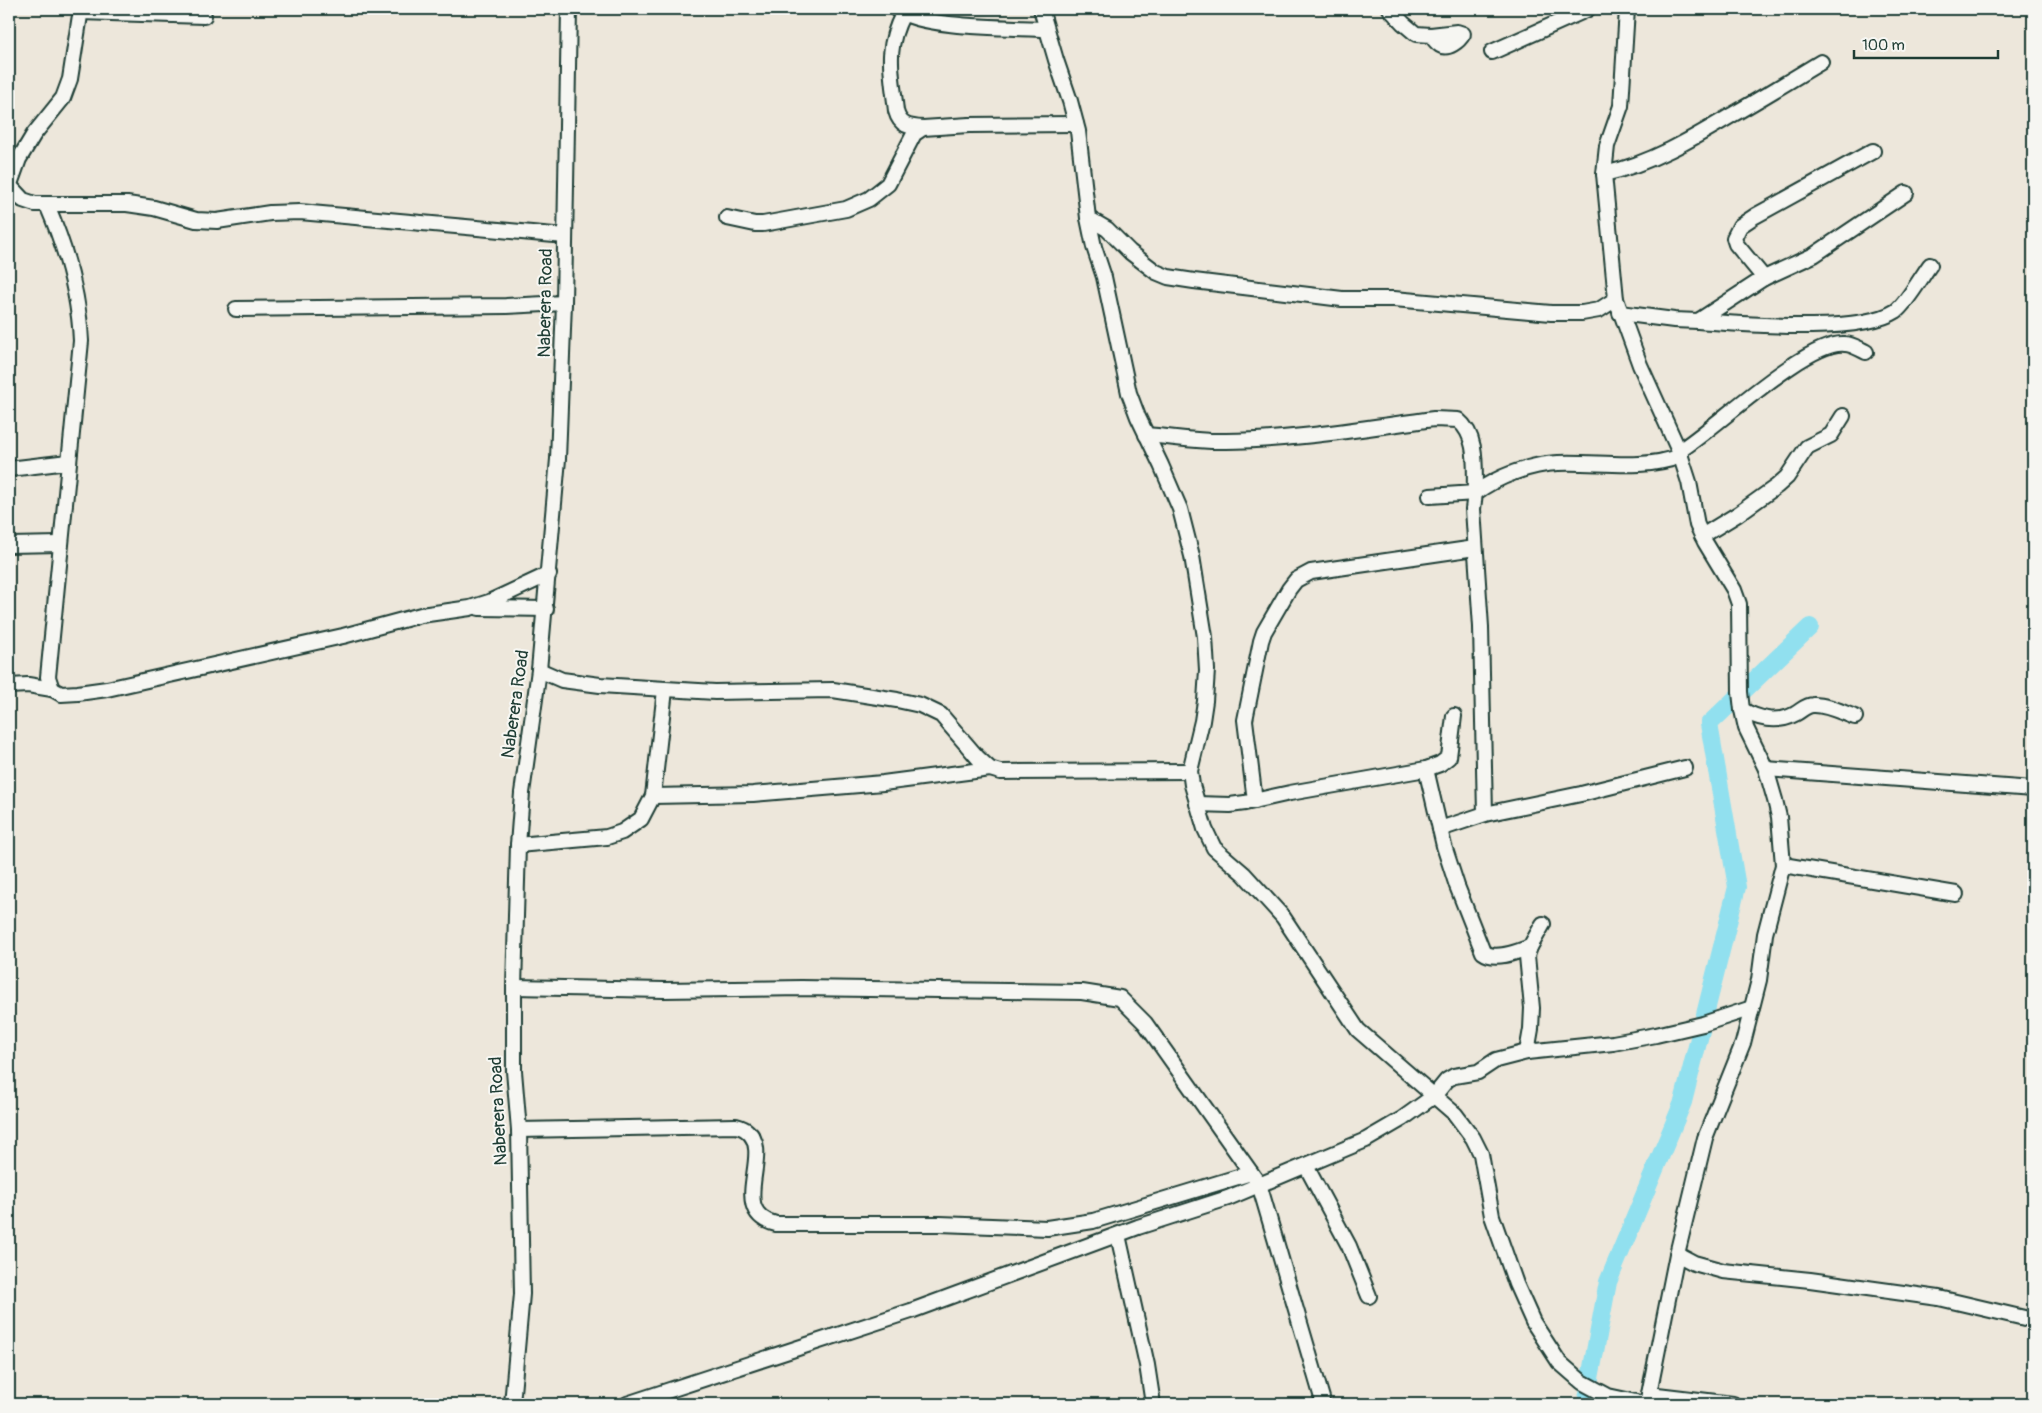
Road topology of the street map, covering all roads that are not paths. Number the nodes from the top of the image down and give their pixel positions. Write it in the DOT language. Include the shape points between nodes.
graph roads {
  1 [pos="569,9"];
  2 [pos="1041,9"];
  3 [pos="1390,9"];
  4 [pos="1588,9"];
  5 [pos="1627,9"];
  6 [pos="81,11"];
  7 [pos="900,11"];
  8 [pos="204,16"];
  9 [pos="1046,29"];
  10 [pos="1431,35"];
  11 [pos="1492,52"];
  12 [pos="1821,62"];
  13 [pos="1076,124"];
  14 [pos="923,128"];
  15 [pos="1873,151"];
  16 [pos="1604,174"];
  17 [pos="9,186"];
  18 [pos="1906,193"];
  19 [pos="47,205"];
  20 [pos="726,218"];
  21 [pos="1088,218"];
  22 [pos="565,236"];
  23 [pos="1930,265"];
  24 [pos="1764,278"];
  25 [pos="564,303"];
  26 [pos="1618,306"];
  27 [pos="236,309"];
  28 [pos="1698,321"];
  29 [pos="1866,352"];
  30 [pos="1843,416"];
  31 [pos="1146,435"];
  32 [pos="1680,454"];
  33 [pos="68,462"];
  34 [pos="9,469"];
  35 [pos="1475,493"];
  36 [pos="1430,496"];
  37 [pos="1702,536"];
  38 [pos="60,544"];
  39 [pos="9,546"];
  40 [pos="1475,548"];
  41 [pos="549,574"];
  42 [pos="470,608"];
  43 [pos="546,609"];
  44 [pos="539,670"];
  45 [pos="9,686"];
  46 [pos="52,689"];
  47 [pos="665,690"];
  48 [pos="1742,710"];
  49 [pos="1454,716"];
  50 [pos="1855,717"];
  51 [pos="1685,768"];
  52 [pos="990,769"];
  53 [pos="1426,769"];
  54 [pos="1766,769"];
  55 [pos="1190,771"];
  56 [pos="2033,789"];
  57 [pos="653,796"];
  58 [pos="1255,801"];
  59 [pos="1197,804"];
  60 [pos="1485,814"];
  61 [pos="1440,829"];
  62 [pos="518,845"];
  63 [pos="1782,865"];
  64 [pos="1956,894"];
  65 [pos="1544,924"];
  66 [pos="1530,947"];
  67 [pos="514,987"];
  68 [pos="1752,1008"];
  69 [pos="1527,1052"];
  70 [pos="1434,1096"];
  71 [pos="519,1130"];
  72 [pos="1306,1166"];
  73 [pos="1255,1178"];
  74 [pos="1118,1235"];
  75 [pos="1677,1254"];
  76 [pos="1369,1296"];
  77 [pos="2033,1320"];
  78 [pos="1322,1398"];
  79 [pos="1647,1401"];
  80 [pos="512,1404"];
  81 [pos="627,1404"];
  82 [pos="1153,1404"];
  83 [pos="1733,1404"];
  1 -- 22 [label="street, Naberera Road"];
  2 -- 9 [label="street"];
  3 -- 10 [label="street" via="1416,34"];
  4 -- 11 [label="street"];
  5 -- 16 [label="street" via="1621,106 1608,146"];
  6 -- 8 [label="street"];
  6 -- 17 [label="street" via="70,79 63,98 29,142"];
  7 -- 9 [label="street" via="920,20"];
  7 -- 14 [label="street" via="891,48 896,111 902,124"];
  9 -- 13 [label="street"];
  12 -- 16 [label="street" via="1689,139 1641,163"];
  13 -- 14 [label="street"];
  13 -- 21 [label="street"];
  14 -- 20 [label="street" via="914,134 888,184 878,194 857,205 763,224"];
  15 -- 24 [label="street" via="1740,226 1734,238 1736,244"];
  16 -- 26 [label="street"];
  17 -- 19 [label="street" via="23,200"];
  18 -- 24 [label="street" via="1814,255"];
  19 -- 22 [label="street" via="127,204 196,220 217,221 300,212"];
  19 -- 33 [label="street" via="61,238 80,312 81,342"];
  21 -- 26 [label="street" via="1107,229 1156,272 1168,277 1342,299 1394,299 1551,313 1582,313"];
  21 -- 31 [label="street" via="1129,393"];
  22 -- 25 [label="street, Naberera Road"];
  23 -- 28 [label="street" via="1898,310 1872,320 1844,325"];
  24 -- 28 [label="street"];
  25 -- 27 [label="street"];
  25 -- 41 [label="street, Naberera Road" via="558,459"];
  26 -- 28 [label="street" via="1674,320"];
  26 -- 32 [label="street"];
  29 -- 32 [label="street" via="1838,344 1808,356 1764,385"];
  30 -- 37 [label="street" via="1831,435 1808,447 1777,486"];
  31 -- 35 [label="street" via="1223,442 1267,440 1453,418 1462,423 1472,442"];
  31 -- 55 [label="street" via="1184,523 1205,637 1206,701"];
  32 -- 35 [label="street" via="1665,462 1637,465 1564,463 1537,466 1506,476"];
  32 -- 37 [label="street"];
  33 -- 34 [label="street"];
  33 -- 38 [label="street"];
  35 -- 36 [label="street"];
  35 -- 40 [label="street"];
  37 -- 48 [label="street" via="1734,590 1738,604"];
  38 -- 39 [label="street"];
  38 -- 46 [label="street" via="48,677"];
  40 -- 58 [label="street" via="1311,572 1296,580 1264,632 1249,698 1246,727"];
  40 -- 60 [label="street" via="1481,627"];
  41 -- 42 [label="street"];
  41 -- 43 [label="street, Naberera Road"];
  42 -- 43 [label="street"];
  42 -- 46 [label="street" via="421,615 343,636 107,689 66,694"];
  43 -- 44 [label="street, Naberera Road"];
  44 -- 47 [label="street" via="568,682"];
  44 -- 62 [label="street, Naberera Road"];
  45 -- 46 [label="street"];
  47 -- 52 [label="street" via="833,690 920,705 941,715"];
  47 -- 57 [label="street"];
  48 -- 50 [label="street" via="1759,718 1775,719 1818,705"];
  48 -- 54 [label="street" via="1751,741"];
  49 -- 53 [label="street" via="1448,757"];
  51 -- 60 [label="street"];
  52 -- 55 [label="street" via="1015,773"];
  52 -- 57 [label="street" via="753,794"];
  53 -- 58 [label="street"];
  53 -- 61 [label="street"];
  54 -- 56 [label="street"];
  54 -- 63 [label="street" via="1779,817"];
  55 -- 59 [label="street"];
  57 -- 62 [label="street" via="641,819 622,832"];
  58 -- 59 [label="street" via="1230,805"];
  59 -- 70 [label="street" via="1214,848 1244,874 1283,917 1358,1030"];
  60 -- 61 [label="street"];
  61 -- 66 [label="street" via="1457,886 1483,952 1508,954"];
  62 -- 67 [label="street, Naberera Road"];
  63 -- 64 [label="street"];
  63 -- 68 [label="street"];
  65 -- 66 [label="street"];
  66 -- 69 [label="street" via="1527,956 1532,1029"];
  67 -- 71 [label="street, Naberera Road" via="514,1071"];
  67 -- 73 [label="street" via="1082,992 1120,998 1145,1023"];
  68 -- 69 [label="street" via="1656,1035"];
  68 -- 75 [label="street" via="1743,1043 1705,1138"];
  69 -- 70 [label="street" via="1496,1060 1478,1072 1454,1076"];
  70 -- 72 [label="street" via="1366,1140"];
  70 -- 79 [label="street" via="1455,1114 1481,1154 1492,1216 1516,1284 1533,1322 1560,1362 1582,1382 1608,1396"];
  71 -- 73 [label="street" via="736,1126 747,1130 755,1146 754,1208 766,1222 776,1224 1068,1226"];
  71 -- 80 [label="street, Naberera Road" via="522,1294"];
  72 -- 73 [label="street"];
  72 -- 76 [label="street" via="1350,1246"];
  73 -- 74 [label="street" via="1228,1198"];
  73 -- 78 [label="street"];
  74 -- 81 [label="street" via="911,1311"];
  74 -- 82 [label="street"];
  75 -- 77 [label="street" via="1694,1263 1723,1271 1939,1298"];
  75 -- 79 [label="street"];
  79 -- 83 [label="street"];
}
